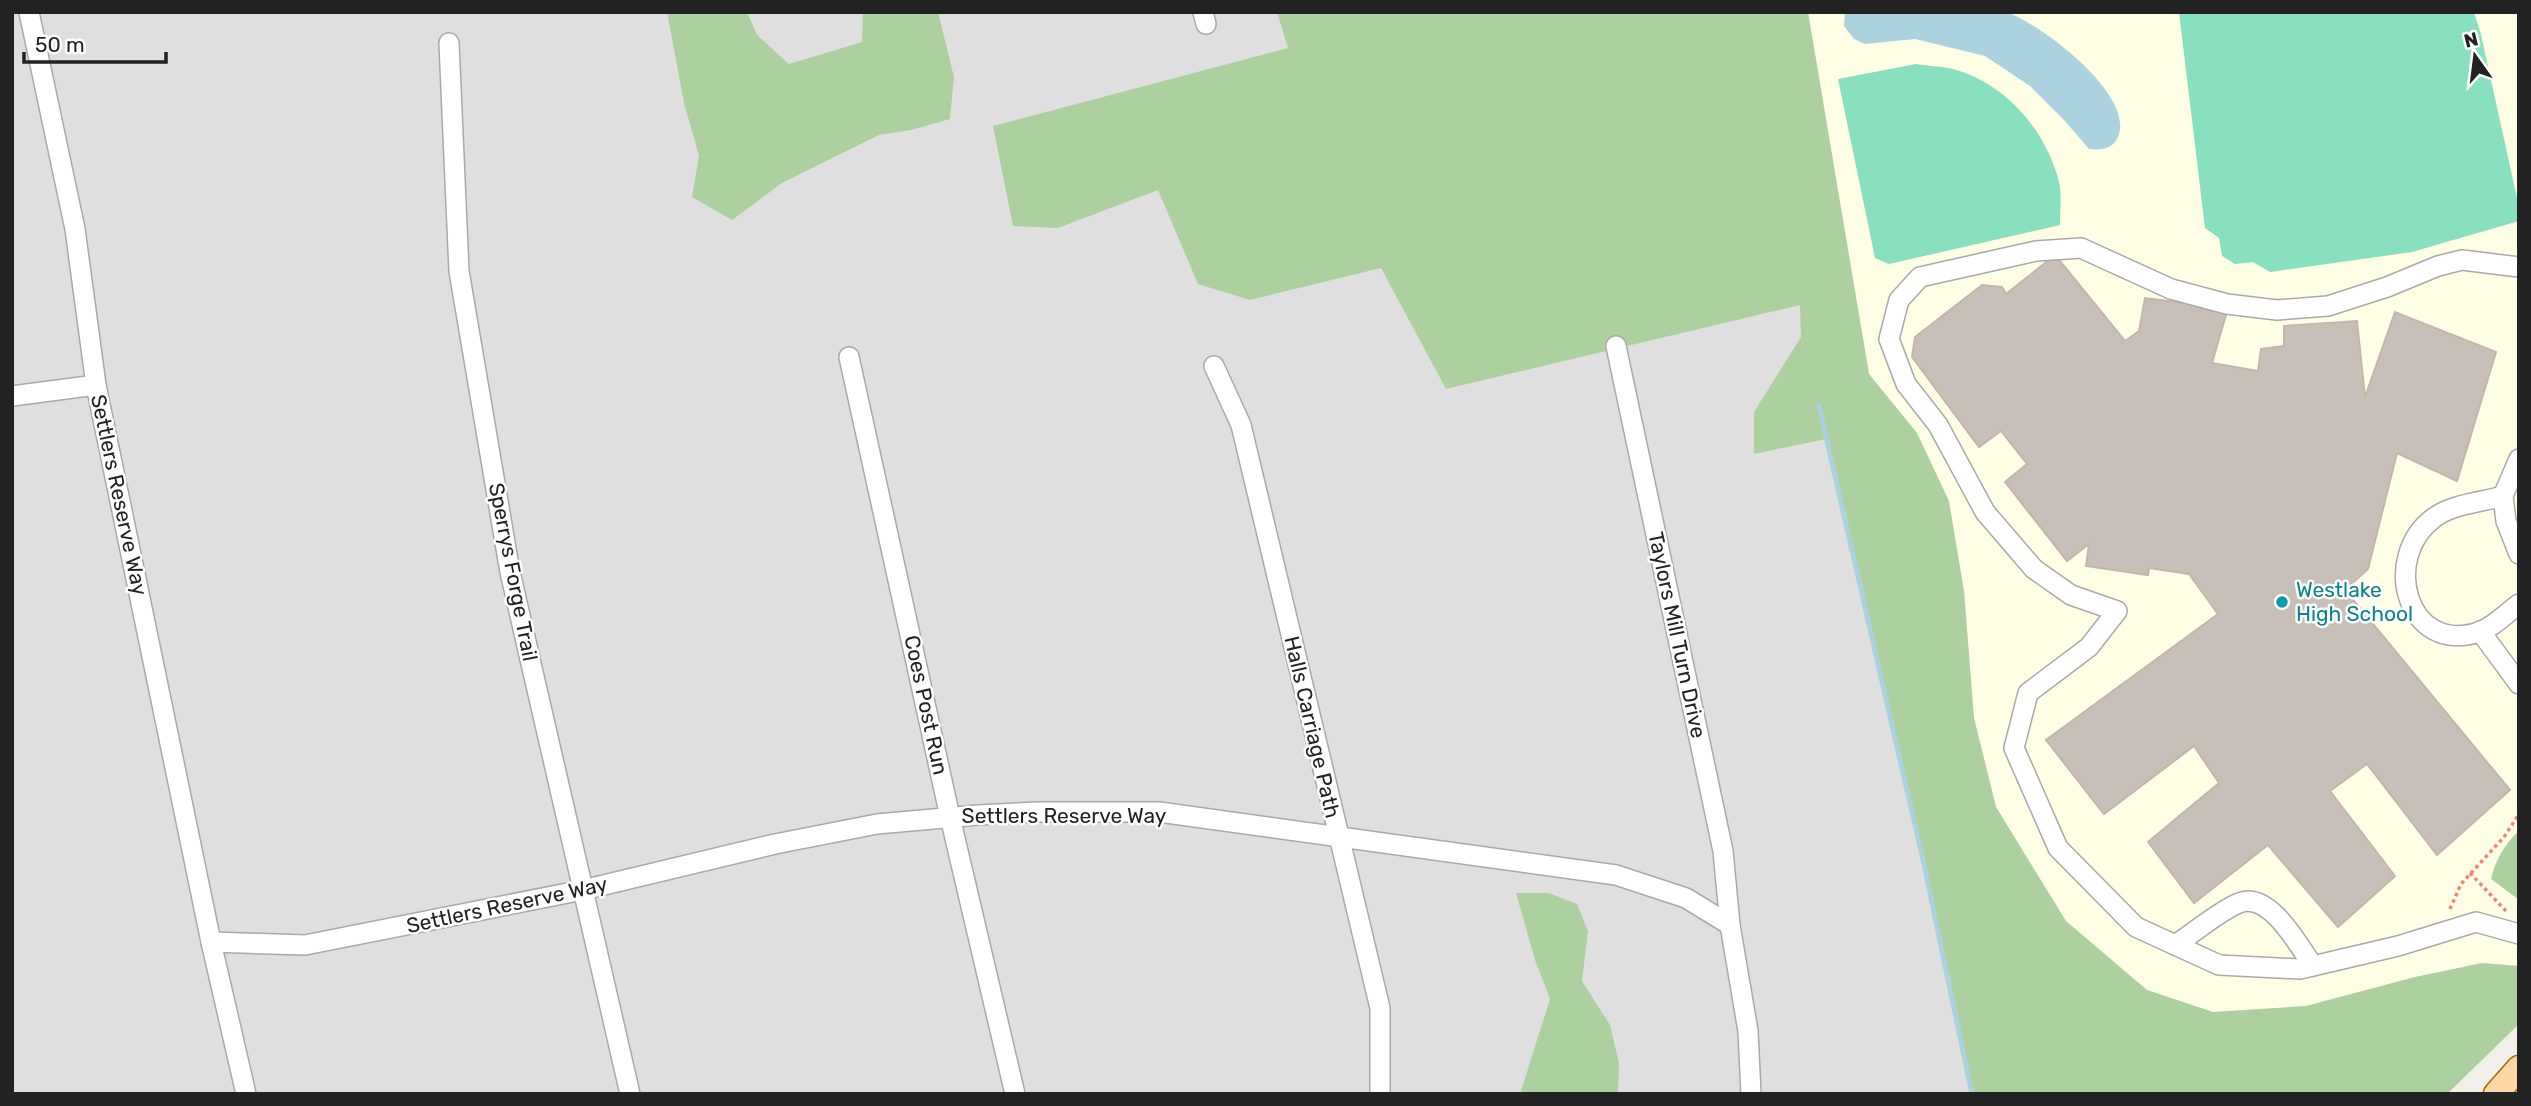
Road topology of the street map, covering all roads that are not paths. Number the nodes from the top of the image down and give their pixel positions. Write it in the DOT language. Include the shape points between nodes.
graph roads {
  1 [pos="29,12"];
  2 [pos="449,43"];
  3 [pos="2519,267"];
  4 [pos="1616,346"];
  5 [pos="849,357"];
  6 [pos="1214,366"];
  7 [pos="96,385"];
  8 [pos="12,396"];
  9 [pos="2519,459"];
  10 [pos="2503,496"];
  11 [pos="2519,554"];
  12 [pos="2519,604"];
  13 [pos="2480,631"];
  14 [pos="2514,678"];
  15 [pos="950,817"];
  16 [pos="1338,837"];
  17 [pos="583,890"];
  18 [pos="1730,925"];
  19 [pos="2519,934"];
  20 [pos="211,942"];
  21 [pos="2175,945"];
  22 [pos="2313,966"];
  23 [pos="2519,1068"];
  24 [pos="246,1094"];
  25 [pos="629,1094"];
  26 [pos="1015,1094"];
  27 [pos="1380,1094"];
  28 [pos="1751,1094"];
  29 [pos="2496,1094"];
  1 -- 7 [label="street, Settlers Reserve Way" via="75,229"];
  2 -- 17 [label="street, Sperrys Forge Trail" via="458,271 510,572"];
  3 -- 21 [label="street" via="2462,261 2328,306 2277,310 2227,304 2171,289 2081,248 2036,251 1920,277 1899,300 1889,339 1906,384 1938,425 1984,512 2041,576 2071,595 2117,611 2090,647 2028,693 2014,748 2058,848 2136,927"];
  4 -- 18 [label="street, Taylors Mill Turn Drive" via="1723,851"];
  5 -- 15 [label="street, Coes Post Run"];
  6 -- 16 [label="street, Halls Carriage Path" via="1241,425"];
  7 -- 8 [label="street"];
  7 -- 20 [label="street, Settlers Reserve Way"];
  9 -- 10 [label="street"];
  10 -- 11 [label="street" via="2506,521"];
  10 -- 13 [label="street" via="2438,515 2424,527 2405,564 2404,583 2421,619 2438,632 2459,636"];
  12 -- 13 [label="street"];
  13 -- 14 [label="street"];
  15 -- 16 [label="street, Settlers Reserve Way" via="1159,812"];
  15 -- 17 [label="street, Settlers Reserve Way" via="877,824 788,841"];
  15 -- 26 [label="street, Coes Post Run"];
  16 -- 18 [label="street, Settlers Reserve Way" via="1616,875 1686,898"];
  16 -- 27 [label="street, Halls Carriage Path" via="1380,1008"];
  17 -- 20 [label="street, Settlers Reserve Way" via="306,945"];
  17 -- 25 [label="street, Sperrys Forge Trail"];
  18 -- 28 [label="street, Taylors Mill Turn Drive" via="1748,1031"];
  19 -- 22 [label="street" via="2476,922"];
  20 -- 24 [label="street"];
  21 -- 22 [label="street" via="2219,965"];
  21 -- 22 [label="street" via="2241,902 2254,901 2269,908 2290,931"];
  23 -- 29 [label="main road"];
}
